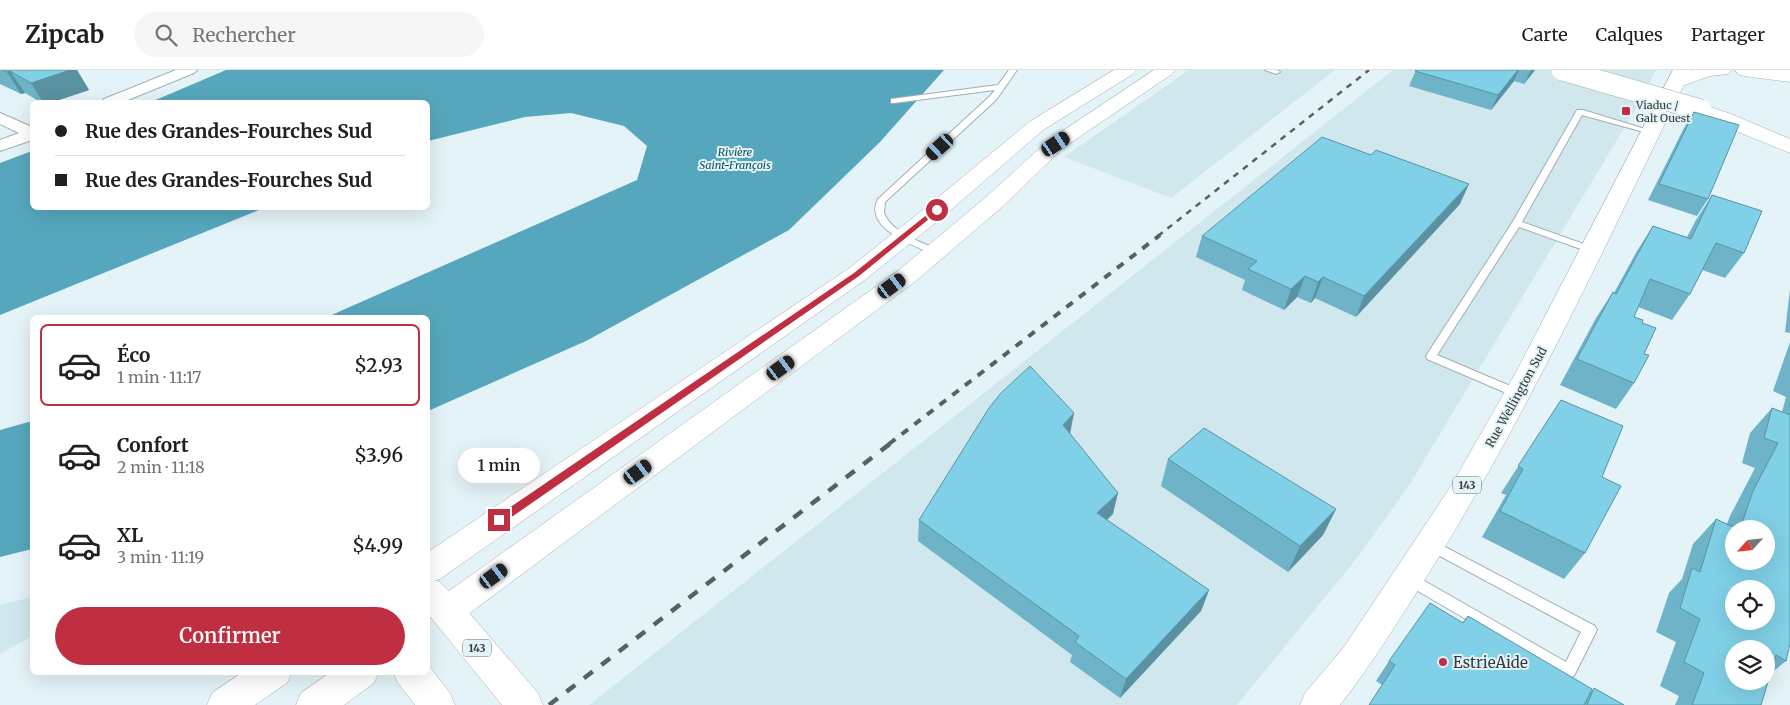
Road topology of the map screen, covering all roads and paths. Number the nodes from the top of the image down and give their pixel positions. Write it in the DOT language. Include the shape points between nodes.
graph roads {
  1 [pos="189,70"];
  2 [pos="1013,70"];
  3 [pos="1127,70"];
  4 [pos="1166,70"];
  5 [pos="1562,70"];
  6 [pos="1722,70"];
  7 [pos="1744,70"];
  8 [pos="1770,70"];
  9 [pos="1679,76"];
  10 [pos="1790,76"];
  11 [pos="1002,87"];
  12 [pos="115,100"];
  13 [pos="894,101"];
  14 [pos="0,118"];
  15 [pos="1724,118"];
  16 [pos="1790,127"];
  17 [pos="1651,132"];
  18 [pos="30,133"];
  19 [pos="30,135"];
  20 [pos="0,146"];
  21 [pos="1790,147"];
  22 [pos="1517,223"];
  23 [pos="903,237"];
  24 [pos="1592,250"];
  25 [pos="936,252"];
  26 [pos="1518,394"];
  27 [pos="1430,544"];
  28 [pos="430,568"];
  29 [pos="1408,578"];
  30 [pos="434,609"];
  31 [pos="270,675"];
  32 [pos="357,675"];
  33 [pos="413,675"];
  34 [pos="225,705"];
  35 [pos="314,705"];
  36 [pos="437,705"];
  37 [pos="525,705"];
  38 [pos="1318,705"];
  1 -- 12 [label="street"];
  2 -- 11 [label="lane"];
  3 -- 23 [label="main road" via="1036,126"];
  4 -- 25 [label="main road" via="1056,144"];
  5 -- 15 [label="main road, bridge"];
  6 -- 9 [label="main road"];
  7 -- 10 [label="main road"];
  8 -- 10 [label="main road"];
  9 -- 17 [label="main road, Rue Wellington Sud / 143"];
  11 -- 13 [label="lane"];
  11 -- 23 [label="lane" via="881,201 878,210 881,219"];
  14 -- 18 [label="street"];
  15 -- 16 [label="main road"];
  15 -- 21 [label="main road"];
  17 -- 22 [label="lane" via="1580,112"];
  17 -- 24 [label="main road, Rue Wellington Sud / 143"];
  19 -- 20 [label="street"];
  22 -- 24 [label="lane"];
  22 -- 26 [label="lane" via="1431,356"];
  23 -- 25 [label="lane"];
  23 -- 28 [label="main road" via="856,274"];
  24 -- 26 [label="main road, Rue Wellington Sud / 143"];
  25 -- 30 [label="main road" via="908,275"];
  26 -- 27 [label="main road, Rue Wellington Sud / 143"];
  27 -- 29 [label="main road, Rue Wellington Sud / 143"];
  27 -- 29 [label="lane" via="1590,630 1569,672"];
  29 -- 38 [label="main road, Rue Wellington Sud / 143" via="1356,658"];
  30 -- 37 [label="main road, 143"];
  31 -- 34 [label="main road"];
  32 -- 35 [label="main road"];
  33 -- 36 [label="main road"];
}
